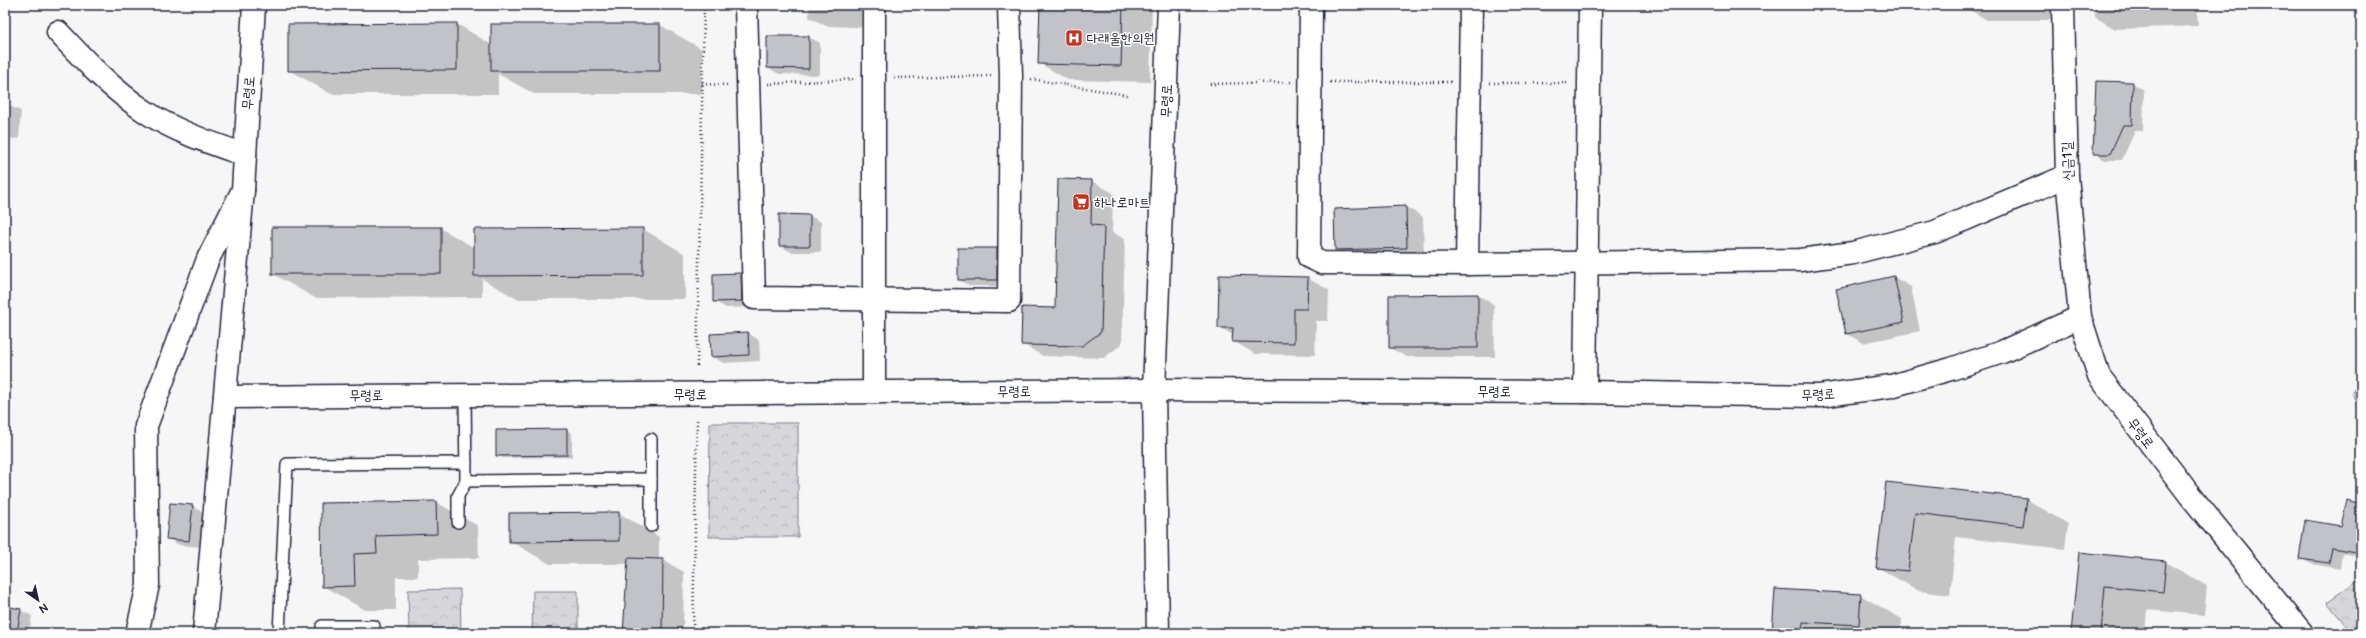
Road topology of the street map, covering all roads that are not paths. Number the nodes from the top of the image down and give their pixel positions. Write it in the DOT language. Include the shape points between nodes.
graph roads {
  1 [pos="254,5"];
  2 [pos="746,5"];
  3 [pos="874,5"];
  4 [pos="1009,5"];
  5 [pos="1169,5"];
  6 [pos="1310,5"];
  7 [pos="1471,5"];
  8 [pos="1590,5"];
  9 [pos="2063,5"];
  10 [pos="58,32"];
  11 [pos="245,155"];
  12 [pos="2067,176"];
  13 [pos="242,190"];
  14 [pos="1586,263"];
  15 [pos="1467,264"];
  16 [pos="874,300"];
  17 [pos="2080,317"];
  18 [pos="1154,390"];
  19 [pos="874,392"];
  20 [pos="1584,392"];
  21 [pos="465,394"];
  22 [pos="225,397"];
  23 [pos="651,440"];
  24 [pos="466,463"];
  25 [pos="651,479"];
  26 [pos="466,481"];
  27 [pos="458,522"];
  28 [pos="651,526"];
  29 [pos="137,633"];
  30 [pos="204,633"];
  31 [pos="279,633"];
  32 [pos="322,633"];
  33 [pos="374,633"];
  34 [pos="1158,633"];
  35 [pos="2302,633"];
  1 -- 11 [label="street, 무령로"];
  2 -- 16 [label="street" via="754,298"];
  3 -- 16 [label="street"];
  4 -- 16 [label="street" via="1009,301"];
  5 -- 18 [label="street, 무령로"];
  6 -- 15 [label="street" via="1309,257 1322,263"];
  7 -- 15 [label="street"];
  8 -- 14 [label="street"];
  9 -- 12 [label="street, 신금1길"];
  10 -- 11 [label="street" via="102,78 147,113 196,138"];
  11 -- 13 [label="street, 무령로"];
  12 -- 14 [label="street" via="1935,232 1853,253 1800,260"];
  12 -- 17 [label="street, 신금1길"];
  13 -- 22 [label="street, 무령로"];
  13 -- 29 [label="street" via="208,259 146,426 148,585"];
  14 -- 15 [label="street"];
  14 -- 20 [label="street"];
  16 -- 19 [label="street"];
  17 -- 20 [label="street, 무령로" via="2002,352 1883,387 1820,396"];
  17 -- 35 [label="street, 무령로" via="2099,376 2189,494"];
  18 -- 19 [label="street, 무령로"];
  18 -- 20 [label="street, 무령로"];
  18 -- 34 [label="street, 무령로"];
  19 -- 21 [label="street, 무령로"];
  21 -- 22 [label="street, 무령로"];
  21 -- 24 [label="lane"];
  22 -- 30 [label="street, 무령로"];
  23 -- 25 [label="lane"];
  24 -- 26 [label="lane"];
  24 -- 31 [label="lane" via="287,464"];
  25 -- 26 [label="lane"];
  25 -- 28 [label="lane"];
  26 -- 27 [label="lane" via="458,496"];
  32 -- 33 [label="lane" via="322,626 374,626"];
}
